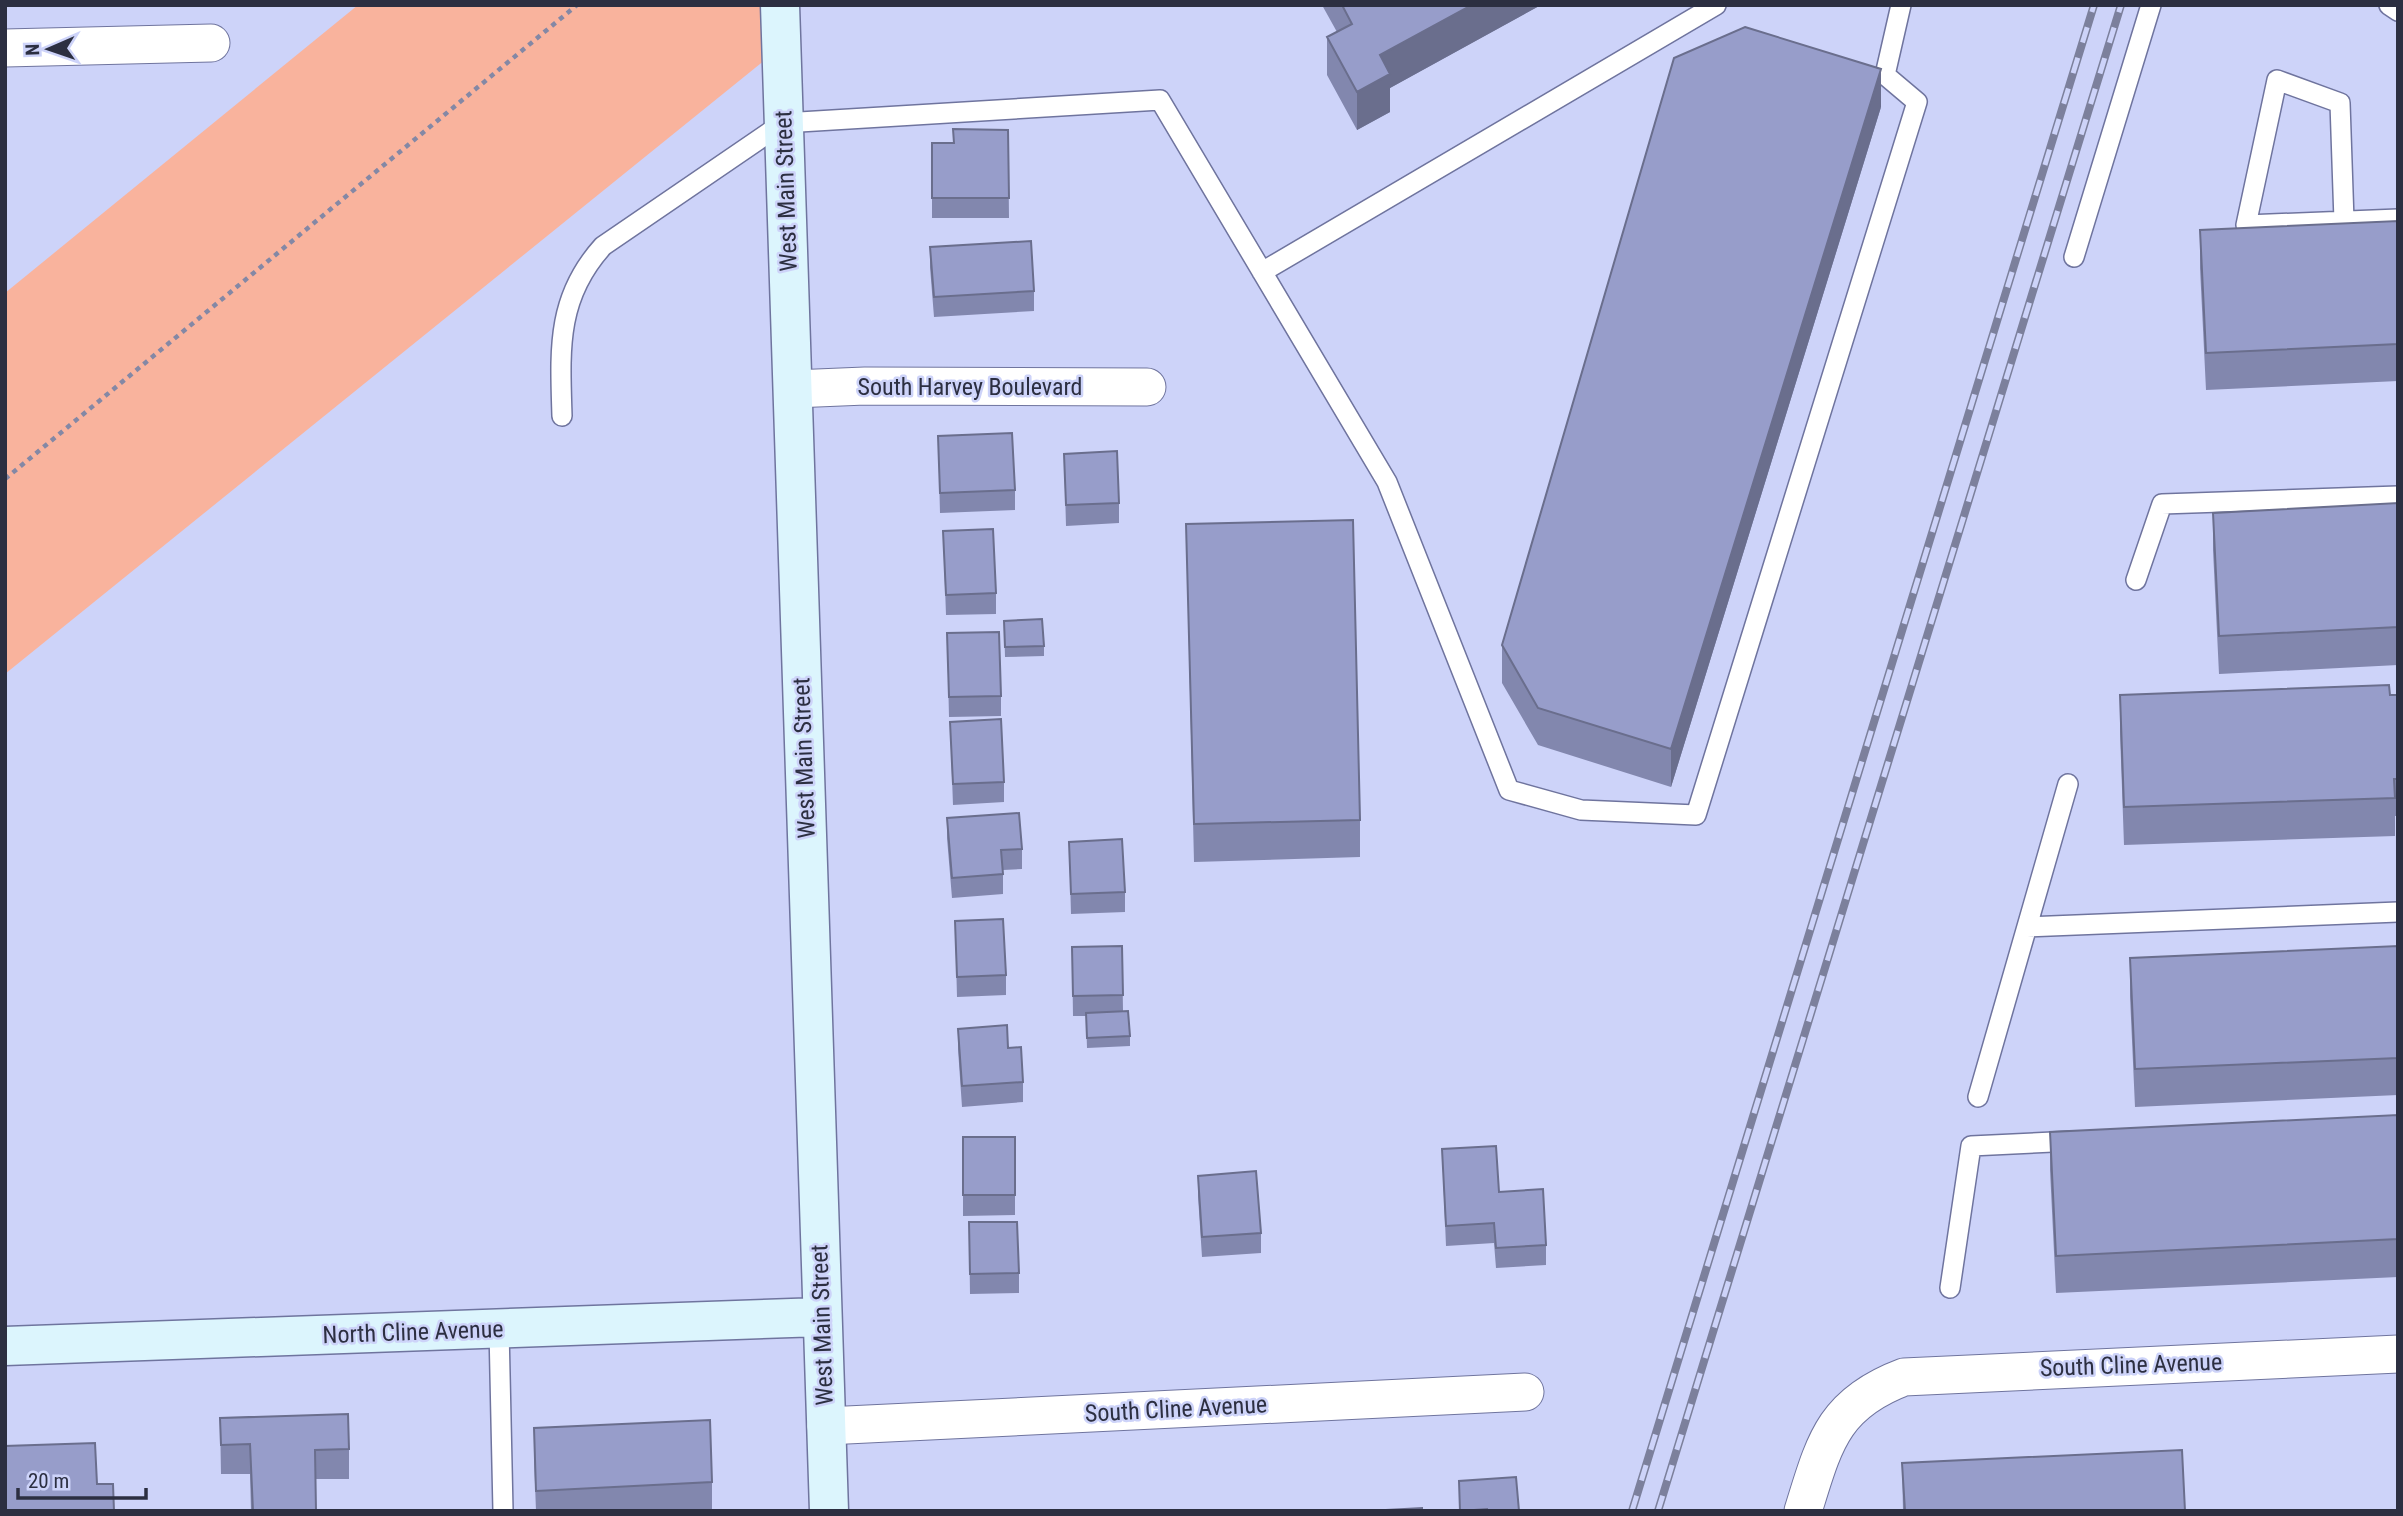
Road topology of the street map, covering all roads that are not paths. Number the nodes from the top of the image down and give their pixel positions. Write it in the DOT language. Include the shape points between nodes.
graph roads {
  1 [pos="780,5"];
  2 [pos="1716,5"];
  3 [pos="1901,5"];
  4 [pos="2151,5"];
  5 [pos="2389,5"];
  6 [pos="2398,11"];
  7 [pos="211,43"];
  8 [pos="5,48"];
  9 [pos="783,123"];
  10 [pos="2398,219"];
  11 [pos="2344,221"];
  12 [pos="2074,257"];
  13 [pos="1262,272"];
  14 [pos="1147,387"];
  15 [pos="793,389"];
  16 [pos="562,416"];
  17 [pos="2398,496"];
  18 [pos="2136,580"];
  19 [pos="2068,784"];
  20 [pos="2398,912"];
  21 [pos="2027,927"];
  22 [pos="1978,1097"];
  23 [pos="2095,1140"];
  24 [pos="1950,1288"];
  25 [pos="821,1317"];
  26 [pos="499,1329"];
  27 [pos="5,1346"];
  28 [pos="2398,1354"];
  29 [pos="1525,1392"];
  30 [pos="826,1426"];
  31 [pos="503,1511"];
  32 [pos="829,1511"];
  33 [pos="1803,1511"];
  1 -- 9 [label="street, West Main Street"];
  2 -- 13 [label="lane"];
  3 -- 13 [label="lane" via="1885,75 1917,102 1696,815 1581,810 1509,790 1387,482"];
  4 -- 12 [label="lane"];
  5 -- 6 [label="lane"];
  7 -- 8 [label="street"];
  9 -- 13 [label="lane" via="1160,100"];
  9 -- 15 [label="street, West Main Street"];
  9 -- 16 [label="lane" via="603,246 585,266 574,288 560,344"];
  10 -- 11 [label="lane"];
  11 -- 11 [label="lane" via="2246,225 2277,80 2340,103"];
  14 -- 15 [label="street, South Harvey Boulevard"];
  15 -- 25 [label="street, West Main Street"];
  17 -- 18 [label="lane" via="2162,504"];
  19 -- 21 [label="lane"];
  20 -- 21 [label="lane"];
  21 -- 22 [label="lane"];
  23 -- 24 [label="lane" via="1971,1146"];
  25 -- 26 [label="street, North Cline Avenue"];
  25 -- 30 [label="street, West Main Street"];
  26 -- 27 [label="street, North Cline Avenue"];
  26 -- 31 [label="lane"];
  28 -- 33 [label="street, South Cline Avenue" via="1904,1377 1868,1393 1839,1418 1830,1431"];
  29 -- 30 [label="street, South Cline Avenue"];
  30 -- 32 [label="street, West Main Street"];
}
